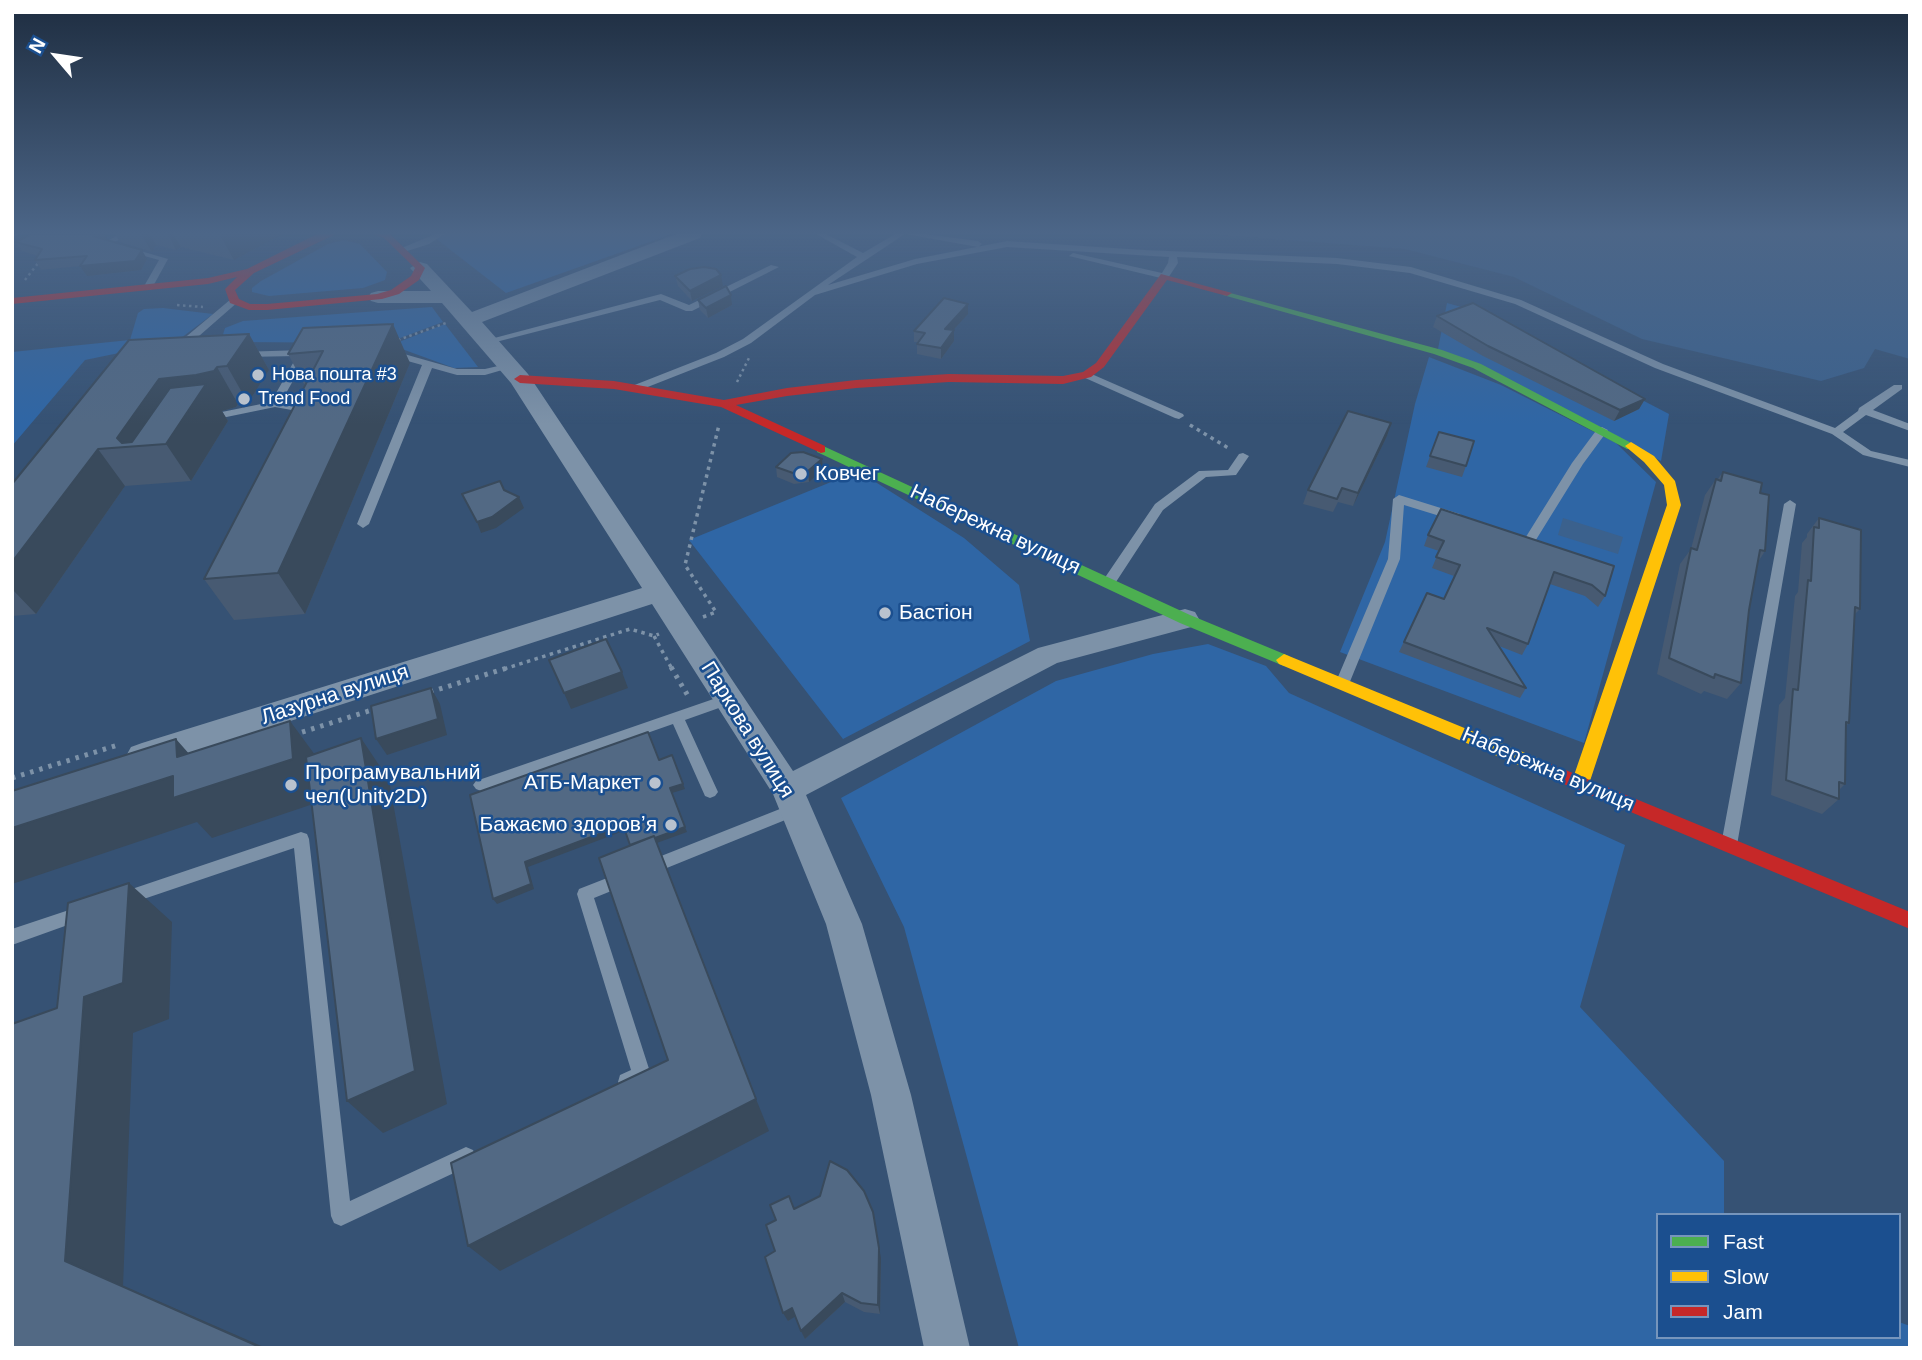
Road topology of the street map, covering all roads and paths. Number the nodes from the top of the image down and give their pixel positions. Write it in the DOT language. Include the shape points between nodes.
graph roads {
  1 [pos="56,297"];
  2 [pos="226,297"];
  3 [pos="233,297"];
  4 [pos="373,297"];
  5 [pos="380,297"];
  6 [pos="445,297"];
  7 [pos="518,297"];
  8 [pos="657,297"];
  9 [pos="662,297"];
  10 [pos="712,297"];
  11 [pos="807,297"];
  12 [pos="1149,297"];
  13 [pos="1242,297"];
  14 [pos="1504,297"];
  15 [pos="234,301"];
  16 [pos="12,302"];
  17 [pos="462,318"];
  18 [pos="367,352"];
  19 [pos="304,353"];
  20 [pos="317,353"];
  21 [pos="193,355"];
  22 [pos="228,355"];
  23 [pos="428,364"];
  24 [pos="515,373"];
  25 [pos="1087,376"];
  26 [pos="1898,387"];
  27 [pos="636,388"];
  28 [pos="275,404"];
  29 [pos="724,404"];
  30 [pos="1863,410"];
  31 [pos="1180,416"];
  32 [pos="199,418"];
  33 [pos="304,424"];
  34 [pos="1910,428"];
  35 [pos="1602,430"];
  36 [pos="1836,432"];
  37 [pos="1243,456"];
  38 [pos="1910,464"];
  39 [pos="1790,504"];
  40 [pos="1465,520"];
  41 [pos="363,524"];
  42 [pos="1530,540"];
  43 [pos="1109,582"];
  44 [pos="659,592"];
  45 [pos="716,612"];
  46 [pos="1185,619"];
  47 [pos="1342,684"];
  48 [pos="419,695"];
  49 [pos="728,699"];
  50 [pos="380,708"];
  51 [pos="696,711"];
  52 [pos="677,717"];
  53 [pos="288,737"];
  54 [pos="118,764"];
  55 [pos="1580,784"];
  56 [pos="481,785"];
  57 [pos="710,792"];
  58 [pos="791,799"];
  59 [pos="1729,846"];
  60 [pos="1910,921"];
  61 [pos="12,937"];
  62 [pos="605,1093"];
  63 [pos="479,1151"];
  64 [pos="947,1348"];
  1 -- 16 [label="street"];
  2 -- 15 [label="street"];
  3 -- 15 [label="street"];
  4 -- 15 [label="street" via="267,307"];
  5 -- 17 [label="street"];
  6 -- 17 [label="street, Паркова вулиця"];
  7 -- 17 [label="street"];
  8 -- 17 [label="lane"];
  9 -- 10 [label="lane" via="689,309"];
  11 -- 27 [label="lane" via="747,341"];
  12 -- 25 [label="street"];
  13 -- 35 [label="street" via="1477,366"];
  14 -- 36 [label="lane" via="1659,366"];
  15 -- 21 [label="lane" via="171,356"];
  17 -- 18 [label="path"];
  17 -- 24 [label="street, Паркова вулиця"];
  18 -- 23 [label="lane" via="402,355"];
  19 -- 20 [label="lane"];
  19 -- 22 [label="lane"];
  19 -- 28 [label="lane"];
  23 -- 24 [label="lane" via="471,373"];
  23 -- 41 [label="lane"];
  24 -- 27 [label="street, Набережна вулиця"];
  24 -- 44 [label="street, Паркова вулиця"];
  25 -- 29 [label="street" via="856,384"];
  25 -- 31 [label="lane"];
  26 -- 30 [label="lane"];
  27 -- 29 [label="street, Набережна вулиця"];
  28 -- 32 [label="lane"];
  28 -- 33 [label="lane" via="310,412"];
  29 -- 43 [label="street, Набережна вулиця"];
  29 -- 45 [label="path" via="685,565"];
  30 -- 34 [label="lane"];
  30 -- 36 [label="lane"];
  31 -- 37 [label="path"];
  35 -- 42 [label="lane"];
  35 -- 55 [label="street" via="1649,459 1670,484 1674,505"];
  36 -- 38 [label="lane" via="1867,453"];
  37 -- 43 [label="lane" via="1232,473 1203,474 1159,507"];
  39 -- 59 [label="lane"];
  40 -- 47 [label="lane" via="1399,499 1394,559"];
  43 -- 46 [label="street, Набережна вулиця"];
  44 -- 49 [label="street, Паркова вулиця"];
  44 -- 54 [label="street, Лазурна вулиця"];
  46 -- 47 [label="street, Набережна вулиця"];
  46 -- 58 [label="street" via="1048,655"];
  47 -- 55 [label="street, Набережна вулиця"];
  48 -- 51 [label="path" via="630,629 654,636"];
  49 -- 51 [label="lane"];
  49 -- 58 [label="street, Паркова вулиця"];
  50 -- 53 [label="path"];
  51 -- 52 [label="lane"];
  52 -- 56 [label="lane"];
  52 -- 57 [label="lane"];
  55 -- 59 [label="street, Набережна вулиця"];
  58 -- 62 [label="lane" via="585,894 642,1075"];
  58 -- 64 [label="street, Паркова вулиця" via="844,924 891,1095"];
  59 -- 60 [label="street, Набережна вулиця"];
  61 -- 63 [label="lane" via="75,922 301,839 341,1216"];
}
